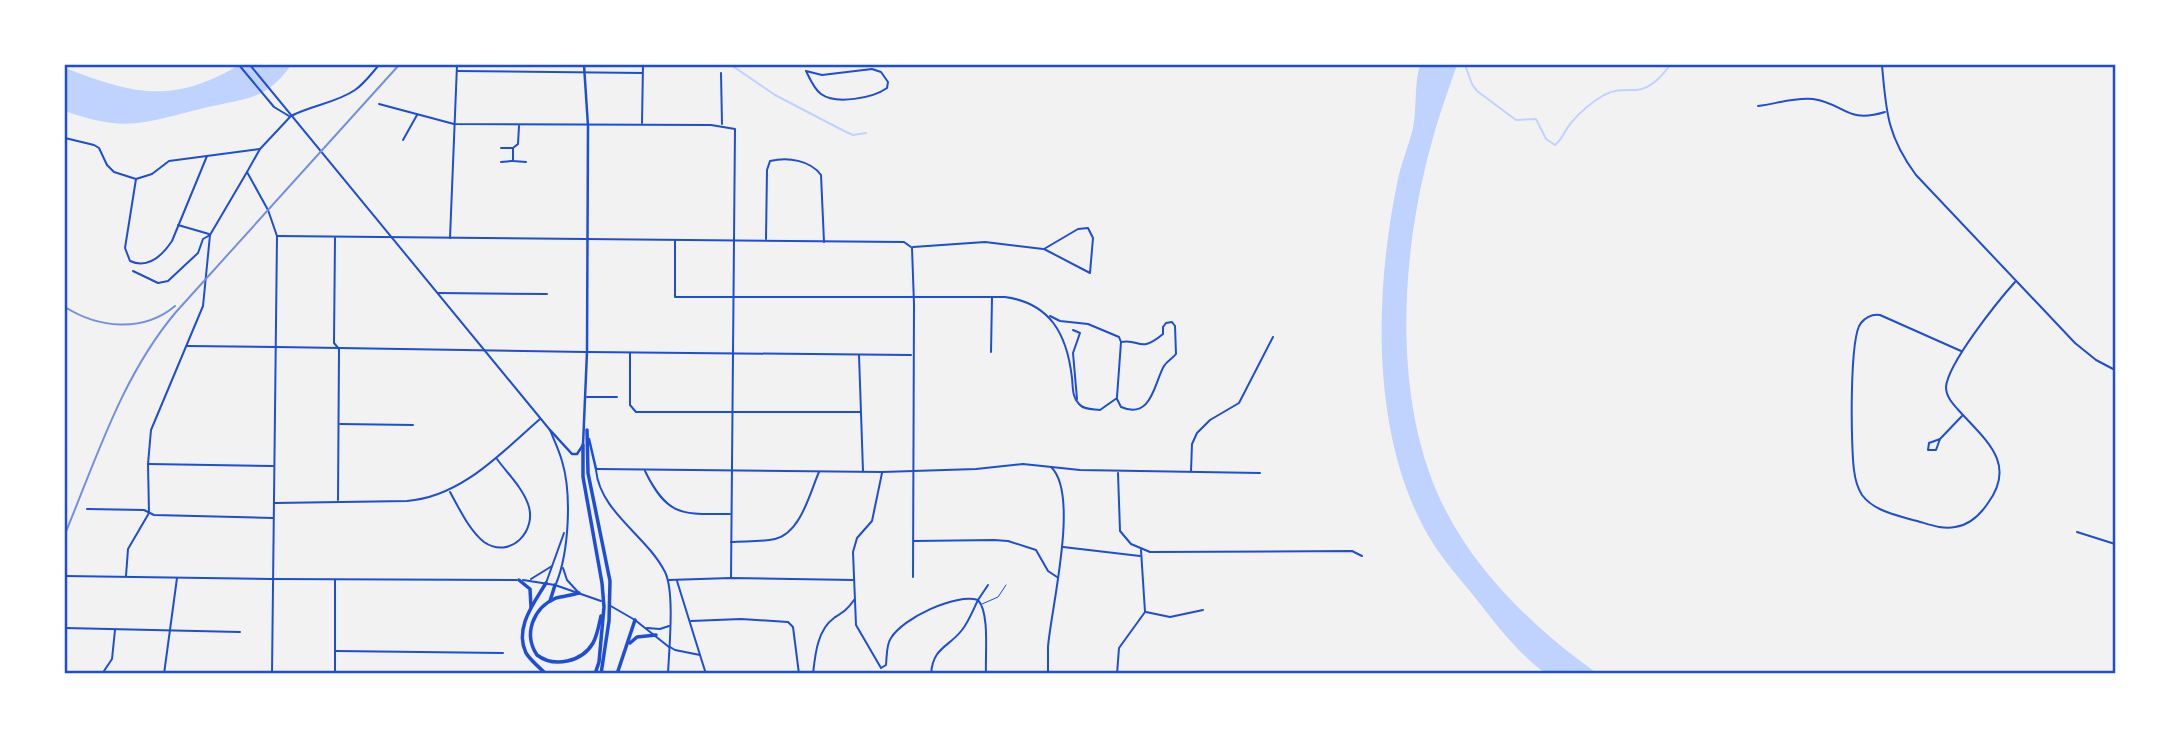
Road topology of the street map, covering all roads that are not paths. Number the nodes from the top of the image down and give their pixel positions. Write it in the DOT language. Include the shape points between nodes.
graph roads {
  1 [pos="239,65"];
  2 [pos="250,65"];
  3 [pos="379,65"];
  4 [pos="457,65"];
  5 [pos="584,65"];
  6 [pos="643,65"];
  7 [pos="803,65"];
  8 [pos="1882,65"];
  9 [pos="457,71"];
  10 [pos="806,71"];
  11 [pos="585,72"];
  12 [pos="721,73"];
  13 [pos="642,74"];
  14 [pos="379,104"];
  15 [pos="1758,106"];
  16 [pos="1885,112"];
  17 [pos="417,114"];
  18 [pos="290,117"];
  19 [pos="454,124"];
  20 [pos="519,125"];
  21 [pos="642,125"];
  22 [pos="722,125"];
  23 [pos="588,126"];
  24 [pos="65,138"];
  25 [pos="403,140"];
  26 [pos="501,148"];
  27 [pos="513,148"];
  28 [pos="260,149"];
  29 [pos="207,156"];
  30 [pos="513,161"];
  31 [pos="501,162"];
  32 [pos="526,162"];
  33 [pos="247,172"];
  34 [pos="136,179"];
  35 [pos="178,225"];
  36 [pos="210,235"];
  37 [pos="277,236"];
  38 [pos="335,237"];
  39 [pos="392,237"];
  40 [pos="450,238"];
  41 [pos="587,240"];
  42 [pos="675,240"];
  43 [pos="733,240"];
  44 [pos="766,240"];
  45 [pos="824,242"];
  46 [pos="912,247"];
  47 [pos="1044,249"];
  48 [pos="133,271"];
  49 [pos="2016,281"];
  50 [pos="437,293"];
  51 [pos="547,294"];
  52 [pos="914,297"];
  53 [pos="992,297"];
  54 [pos="733,298"];
  55 [pos="1050,316"];
  56 [pos="1073,330"];
  57 [pos="1273,337"];
  58 [pos="1121,342"];
  59 [pos="186,346"];
  60 [pos="276,347"];
  61 [pos="339,349"];
  62 [pos="486,351"];
  63 [pos="1961,351"];
  64 [pos="587,352"];
  65 [pos="630,352"];
  66 [pos="733,352"];
  67 [pos="991,352"];
  68 [pos="859,354"];
  69 [pos="913,355"];
  70 [pos="2115,370"];
  71 [pos="586,397"];
  72 [pos="617,397"];
  73 [pos="1117,398"];
  74 [pos="1076,400"];
  75 [pos="732,411"];
  76 [pos="861,412"];
  77 [pos="1963,415"];
  78 [pos="541,418"];
  79 [pos="585,420"];
  80 [pos="339,424"];
  81 [pos="413,425"];
  82 [pos="550,430"];
  83 [pos="587,430"];
  84 [pos="1940,439"];
  85 [pos="583,445"];
  86 [pos="496,458"];
  87 [pos="148,464"];
  88 [pos="273,466"];
  89 [pos="1050,466"];
  90 [pos="596,469"];
  91 [pos="644,470"];
  92 [pos="913,470"];
  93 [pos="819,471"];
  94 [pos="863,471"];
  95 [pos="1118,471"];
  96 [pos="733,472"];
  97 [pos="883,472"];
  98 [pos="1191,472"];
  99 [pos="1260,473"];
  100 [pos="449,491"];
  101 [pos="338,502"];
  102 [pos="274,503"];
  103 [pos="87,509"];
  104 [pos="149,513"];
  105 [pos="731,514"];
  106 [pos="274,518"];
  107 [pos="566,529"];
  108 [pos="2077,533"];
  109 [pos="913,541"];
  110 [pos="731,542"];
  111 [pos="2115,544"];
  112 [pos="1062,547"];
  113 [pos="1141,549"];
  114 [pos="1362,555"];
  115 [pos="1142,556"];
  116 [pos="553,565"];
  117 [pos="562,565"];
  118 [pos="65,576"];
  119 [pos="126,577"];
  120 [pos="913,577"];
  121 [pos="1057,577"];
  122 [pos="178,578"];
  123 [pos="731,578"];
  124 [pos="272,579"];
  125 [pos="335,579"];
  126 [pos="519,580"];
  127 [pos="668,580"];
  128 [pos="676,580"];
  129 [pos="854,580"];
  130 [pos="528,581"];
  131 [pos="546,583"];
  132 [pos="555,585"];
  133 [pos="988,585"];
  134 [pos="1006,585"];
  135 [pos="579,593"];
  136 [pos="855,599"];
  137 [pos="978,600"];
  138 [pos="548,602"];
  139 [pos="982,604"];
  140 [pos="604,607"];
  141 [pos="531,608"];
  142 [pos="1203,610"];
  143 [pos="1145,612"];
  144 [pos="635,620"];
  145 [pos="691,621"];
  146 [pos="669,624"];
  147 [pos="65,628"];
  148 [pos="646,628"];
  149 [pos="115,629"];
  150 [pos="170,631"];
  151 [pos="240,632"];
  152 [pos="656,635"];
  153 [pos="628,644"];
  154 [pos="669,646"];
  155 [pos="336,652"];
  156 [pos="503,653"];
  157 [pos="701,655"];
  158 [pos="102,674"];
  159 [pos="164,674"];
  160 [pos="272,674"];
  161 [pos="335,674"];
  162 [pos="546,674"];
  163 [pos="594,674"];
  164 [pos="601,674"];
  165 [pos="617,674"];
  166 [pos="668,674"];
  167 [pos="706,674"];
  168 [pos="799,674"];
  169 [pos="813,674"];
  170 [pos="931,674"];
  171 [pos="986,674"];
  172 [pos="1048,674"];
  173 [pos="1117,674"];
  1 -- 18 [label="street" via="274,107"];
  2 -- 18 [label="street"];
  3 -- 18 [label="street" via="358,89"];
  4 -- 9 [label="street"];
  5 -- 11 [label="main road"];
  6 -- 13 [label="street"];
  7 -- 10 [label="street"];
  8 -- 16 [label="street"];
  9 -- 11 [label="street"];
  9 -- 19 [label="street"];
  10 -- 10 [label="street" via="816,89 830,99 887,88 881,72 872,69 822,75"];
  11 -- 13 [label="street"];
  11 -- 23 [label="main road"];
  12 -- 22 [label="street"];
  13 -- 21 [label="street"];
  14 -- 17 [label="street"];
  15 -- 16 [label="street" via="1814,99 1859,117"];
  16 -- 49 [label="street" via="1916,175"];
  17 -- 19 [label="street"];
  17 -- 25 [label="street"];
  18 -- 28 [label="street"];
  18 -- 39 [label="street"];
  19 -- 20 [label="street"];
  19 -- 40 [label="street"];
  20 -- 23 [label="street"];
  20 -- 27 [label="street" via="518,144"];
  21 -- 22 [label="street"];
  21 -- 23 [label="street"];
  22 -- 43 [label="street" via="735,129 736,134"];
  23 -- 41 [label="main road"];
  24 -- 34 [label="street" via="94,145 114,172"];
  26 -- 27 [label="street"];
  27 -- 30 [label="street"];
  28 -- 29 [label="street"];
  28 -- 33 [label="street"];
  29 -- 34 [label="street" via="169,161"];
  29 -- 35 [label="street"];
  30 -- 31 [label="street"];
  30 -- 32 [label="street"];
  33 -- 36 [label="street"];
  33 -- 37 [label="street"];
  34 -- 35 [label="street" via="125,248 130,261 147,264 162,253"];
  35 -- 36 [label="street"];
  36 -- 48 [label="street" via="168,281 158,283"];
  36 -- 59 [label="street" via="203,306"];
  37 -- 38 [label="street"];
  37 -- 60 [label="street"];
  38 -- 39 [label="street"];
  38 -- 61 [label="street" via="334,343"];
  39 -- 40 [label="street"];
  39 -- 50 [label="street"];
  40 -- 41 [label="street"];
  41 -- 42 [label="street"];
  41 -- 64 [label="main road"];
  42 -- 43 [label="street"];
  42 -- 54 [label="street" via="675,297"];
  43 -- 44 [label="street"];
  43 -- 54 [label="street"];
  44 -- 45 [label="street"];
  44 -- 45 [label="street" via="767,170 771,161 783,159 811,165 821,175"];
  45 -- 46 [label="street" via="904,242"];
  46 -- 47 [label="street" via="985,243"];
  46 -- 52 [label="street"];
  47 -- 47 [label="street" via="1064,261 1090,273 1093,238 1088,228 1069,233"];
  49 -- 63 [label="street"];
  49 -- 70 [label="street" via="2075,343"];
  50 -- 51 [label="street"];
  50 -- 62 [label="street"];
  52 -- 53 [label="street"];
  52 -- 54 [label="street"];
  52 -- 69 [label="street"];
  53 -- 55 [label="street" via="1022,299"];
  53 -- 67 [label="street"];
  54 -- 66 [label="street"];
  55 -- 58 [label="street" via="1116,334"];
  55 -- 74 [label="street" via="1068,354"];
  56 -- 74 [label="street" via="1080,333 1073,353"];
  57 -- 98 [label="street" via="1240,403 1205,424 1193,440"];
  58 -- 73 [label="street"];
  58 -- 73 [label="street" via="1145,346 1163,334 1166,323 1175,326 1176,354 1163,367 1151,398 1132,410 1121,407"];
  59 -- 60 [label="street"];
  59 -- 87 [label="street" via="153,425"];
  60 -- 61 [label="street"];
  60 -- 88 [label="street"];
  61 -- 62 [label="street"];
  61 -- 80 [label="street"];
  62 -- 64 [label="street"];
  62 -- 78 [label="street"];
  63 -- 77 [label="street" via="1946,388"];
  63 -- 77 [label="street" via="1880,315 1861,323 1854,351 1853,460 1863,496 1888,513 1936,526 1956,527 1977,516 1992,498 2001,469 1993,450"];
  64 -- 65 [label="street"];
  64 -- 71 [label="main road"];
  65 -- 66 [label="street"];
  65 -- 75 [label="street" via="630,405 636,412"];
  66 -- 68 [label="street"];
  66 -- 75 [label="street"];
  68 -- 69 [label="street"];
  68 -- 76 [label="street"];
  69 -- 92 [label="street"];
  71 -- 72 [label="street"];
  71 -- 79 [label="main road"];
  73 -- 74 [label="street" via="1100,410 1083,408"];
  75 -- 76 [label="street"];
  75 -- 96 [label="street"];
  76 -- 94 [label="street"];
  77 -- 84 [label="street"];
  78 -- 82 [label="street"];
  78 -- 86 [label="street"];
  79 -- 83 [label="main road"];
  79 -- 85 [label="main road"];
  80 -- 81 [label="street"];
  80 -- 101 [label="street"];
  82 -- 85 [label="main road" via="572,454"];
  82 -- 107 [label="street" via="564,470"];
  83 -- 90 [label="main road"];
  83 -- 164 [label="highway" via="588,473 610,582 610,621"];
  85 -- 140 [label="highway" via="583,477"];
  86 -- 100 [label="street"];
  86 -- 100 [label="street" via="528,504 528,527 518,542 499,547 482,540"];
  87 -- 88 [label="street"];
  87 -- 104 [label="street"];
  88 -- 102 [label="street"];
  89 -- 92 [label="street"];
  89 -- 95 [label="street"];
  89 -- 112 [label="street" via="1063,491"];
  90 -- 91 [label="street"];
  90 -- 127 [label="street" via="606,499"];
  91 -- 96 [label="street"];
  91 -- 105 [label="street" via="674,510"];
  92 -- 97 [label="street"];
  92 -- 109 [label="street"];
  93 -- 94 [label="street"];
  93 -- 96 [label="street"];
  93 -- 110 [label="street" via="788,533 776,539"];
  94 -- 97 [label="street"];
  95 -- 98 [label="street"];
  95 -- 113 [label="street" via="1120,531"];
  96 -- 105 [label="street"];
  97 -- 129 [label="street" via="872,521 854,544"];
  98 -- 99 [label="street"];
  100 -- 101 [label="street" via="422,500"];
  101 -- 102 [label="street"];
  102 -- 106 [label="street"];
  103 -- 104 [label="street"];
  104 -- 106 [label="street"];
  104 -- 119 [label="street" via="128,549"];
  105 -- 110 [label="street"];
  106 -- 124 [label="street"];
  107 -- 116 [label="street"];
  107 -- 117 [label="street"];
  108 -- 111 [label="street"];
  109 -- 120 [label="street"];
  109 -- 121 [label="street" via="1008,541 1036,550"];
  110 -- 123 [label="street"];
  112 -- 115 [label="street"];
  112 -- 121 [label="street"];
  113 -- 114 [label="street" via="1352,551"];
  113 -- 115 [label="street"];
  115 -- 143 [label="street"];
  116 -- 130 [label="street"];
  116 -- 131 [label="street"];
  117 -- 132 [label="street"];
  117 -- 135 [label="street" via="567,580"];
  118 -- 119 [label="street"];
  119 -- 122 [label="street"];
  121 -- 172 [label="street"];
  122 -- 124 [label="street"];
  122 -- 150 [label="street"];
  123 -- 128 [label="street"];
  123 -- 129 [label="street"];
  124 -- 125 [label="street"];
  124 -- 160 [label="street"];
  125 -- 126 [label="street"];
  125 -- 155 [label="street"];
  126 -- 130 [label="street"];
  126 -- 141 [label="highway" via="530,589"];
  127 -- 128 [label="street"];
  127 -- 146 [label="street"];
  128 -- 145 [label="street"];
  129 -- 136 [label="street"];
  130 -- 131 [label="street"];
  131 -- 132 [label="street"];
  131 -- 141 [label="highway"];
  132 -- 135 [label="street"];
  132 -- 138 [label="highway"];
  133 -- 137 [label="street"];
  134 -- 139 [label="lane" via="998,597"];
  135 -- 138 [label="highway"];
  135 -- 144 [label="street"];
  136 -- 137 [label="street" via="857,629 881,668 886,664 888,642 899,628 937,606"];
  136 -- 169 [label="street" via="821,636"];
  137 -- 139 [label="street"];
  137 -- 170 [label="street" via="960,632 935,656"];
  138 -- 140 [label="highway" via="537,613 530,638 537,655 558,663 574,658 594,642"];
  139 -- 171 [label="street"];
  140 -- 163 [label="highway"];
  141 -- 162 [label="highway" via="524,626 525,649"];
  142 -- 143 [label="street" via="1170,617"];
  143 -- 173 [label="street" via="1119,648"];
  144 -- 148 [label="street"];
  144 -- 153 [label="highway"];
  145 -- 157 [label="street"];
  145 -- 168 [label="street" via="776,620 791,624"];
  146 -- 148 [label="street"];
  146 -- 154 [label="street"];
  147 -- 149 [label="street"];
  148 -- 152 [label="street"];
  149 -- 150 [label="street"];
  149 -- 158 [label="street" via="112,659"];
  150 -- 151 [label="street"];
  150 -- 159 [label="street"];
  152 -- 153 [label="highway" via="637,637"];
  152 -- 154 [label="street"];
  153 -- 165 [label="highway"];
  154 -- 157 [label="street"];
  154 -- 166 [label="street"];
  155 -- 156 [label="street"];
  155 -- 161 [label="street"];
  157 -- 167 [label="street"];
}
